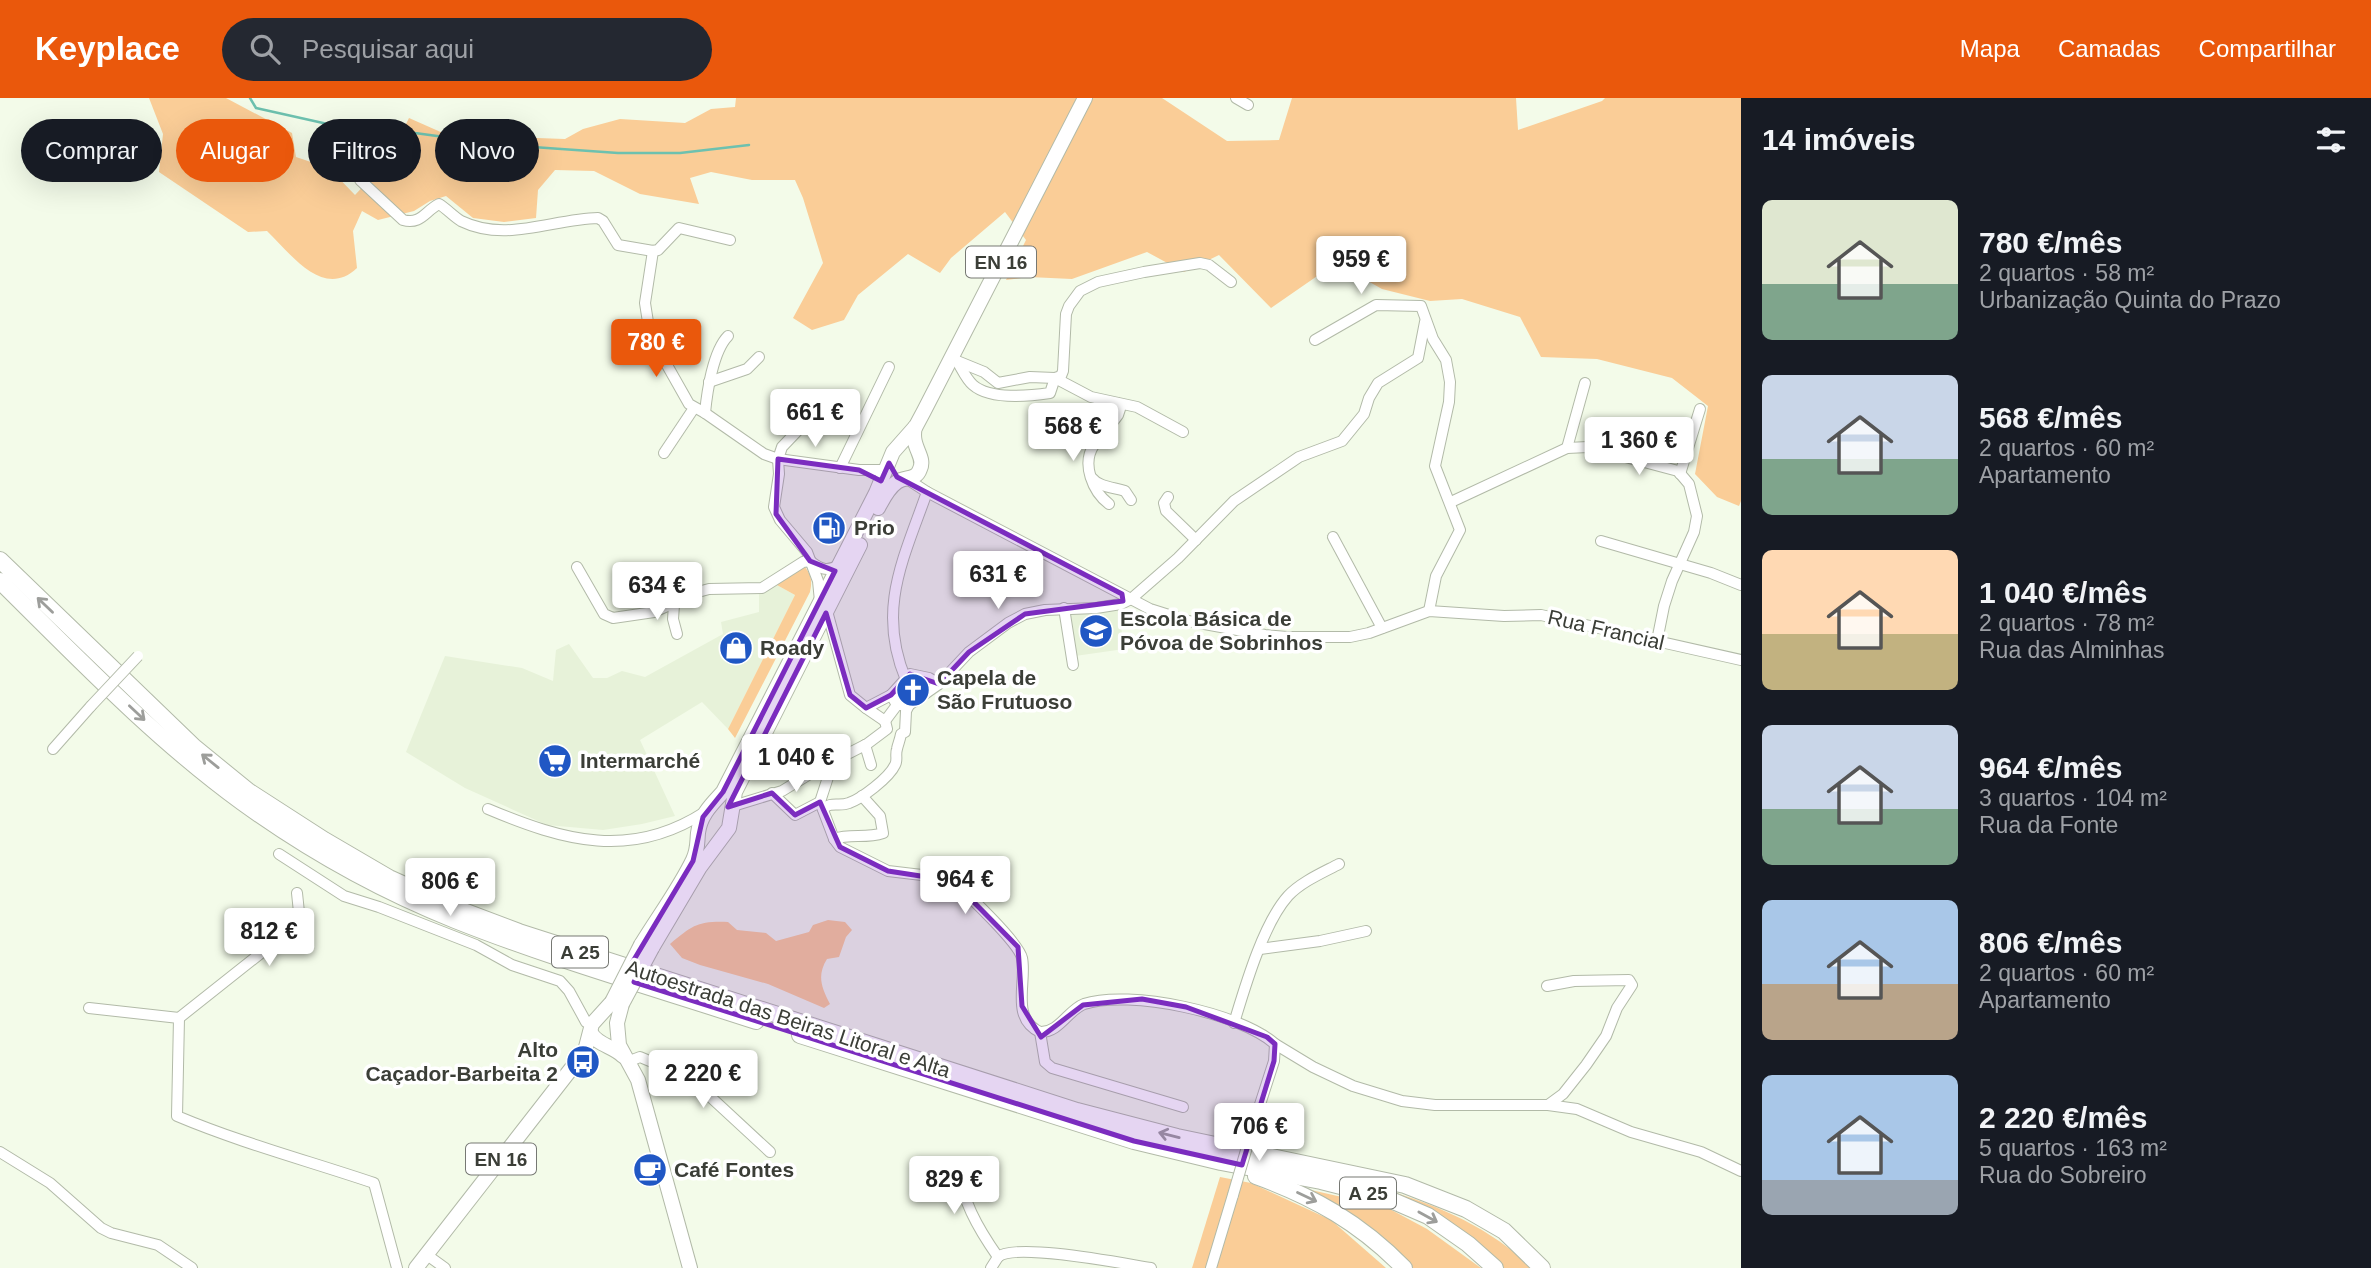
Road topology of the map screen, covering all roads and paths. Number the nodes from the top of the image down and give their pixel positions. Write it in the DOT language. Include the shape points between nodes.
graph roads {
  1 [pos="1085,98"];
  2 [pos="1236,98"];
  3 [pos="1248,105"];
  4 [pos="362,182"];
  5 [pos="730,240"];
  6 [pos="653,251"];
  7 [pos="1231,282"];
  8 [pos="1425,322"];
  9 [pos="728,336"];
  10 [pos="1315,340"];
  11 [pos="759,357"];
  12 [pos="954,360"];
  13 [pos="889,367"];
  14 [pos="1055,378"];
  15 [pos="709,383"];
  16 [pos="1585,383"];
  17 [pos="1117,403"];
  18 [pos="694,408"];
  19 [pos="1700,409"];
  20 [pos="705,412"];
  21 [pos="803,426"];
  22 [pos="916,426"];
  23 [pos="1182,432"];
  24 [pos="1567,448"];
  25 [pos="897,449"];
  26 [pos="917,451"];
  27 [pos="664,453"];
  28 [pos="778,460"];
  29 [pos="888,466"];
  30 [pos="840,468"];
  31 [pos="859,470"];
  32 [pos="920,471"];
  33 [pos="1680,474"];
  34 [pos="1091,477"];
  35 [pos="905,479"];
  36 [pos="927,492"];
  37 [pos="876,493"];
  38 [pos="1168,497"];
  39 [pos="1131,500"];
  40 [pos="1451,502"];
  41 [pos="1109,504"];
  42 [pos="1333,537"];
  43 [pos="1196,540"];
  44 [pos="1601,541"];
  45 [pos="0,561"];
  46 [pos="810,561"];
  47 [pos="1680,564"];
  48 [pos="839,565"];
  49 [pos="577,567"];
  50 [pos="0,581"];
  51 [pos="1741,584"];
  52 [pos="1125,599"];
  53 [pos="674,605"];
  54 [pos="823,606"];
  55 [pos="1007,608"];
  56 [pos="1064,608"];
  57 [pos="1429,611"];
  58 [pos="1013,620"];
  59 [pos="1382,628"];
  60 [pos="677,634"];
  61 [pos="814,635"];
  62 [pos="833,639"];
  63 [pos="1657,641"];
  64 [pos="142,652"];
  65 [pos="1741,660"];
  66 [pos="1073,665"];
  67 [pos="906,680"];
  68 [pos="939,684"];
  69 [pos="891,695"];
  70 [pos="903,705"];
  71 [pos="866,708"];
  72 [pos="886,725"];
  73 [pos="901,734"];
  74 [pos="865,745"];
  75 [pos="52,749"];
  76 [pos="839,759"];
  77 [pos="871,765"];
  78 [pos="742,780"];
  79 [pos="772,793"];
  80 [pos="862,796"];
  81 [pos="717,798"];
  82 [pos="752,799"];
  83 [pos="732,805"];
  84 [pos="821,805"];
  85 [pos="488,809"];
  86 [pos="706,811"];
  87 [pos="679,828"];
  88 [pos="699,840"];
  89 [pos="835,841"];
  90 [pos="714,847"];
  91 [pos="279,854"];
  92 [pos="1339,864"];
  93 [pos="297,893"];
  94 [pos="1366,931"];
  95 [pos="647,947"];
  96 [pos="1260,949"];
  97 [pos="1548,986"];
  98 [pos="617,1003"];
  99 [pos="89,1007"];
  100 [pos="178,1018"];
  101 [pos="1234,1023"];
  102 [pos="617,1029"];
  103 [pos="597,1032"];
  104 [pos="1040,1032"];
  105 [pos="1275,1044"];
  106 [pos="626,1059"];
  107 [pos="1548,1105"];
  108 [pos="1183,1107"];
  109 [pos="0,1152"];
  110 [pos="770,1152"];
  111 [pos="1221,1162"];
  112 [pos="957,1164"];
  113 [pos="1741,1171"];
  114 [pos="998,1257"];
  115 [pos="417,1264"];
  116 [pos="192,1268"];
  117 [pos="397,1268"];
  118 [pos="445,1268"];
  119 [pos="690,1268"];
  120 [pos="991,1268"];
  121 [pos="1151,1268"];
  122 [pos="1211,1268"];
  123 [pos="1404,1268"];
  124 [pos="1495,1268"];
  125 [pos="1542,1268"];
  1 -- 12 [label="main road, EN 16"];
  2 -- 3 [label="street"];
  4 -- 6 [label="street" via="409,222 417,222 439,204 470,225 496,230 598,218 618,245"];
  5 -- 6 [label="street" via="679,228"];
  6 -- 18 [label="street" via="645,303 650,335"];
  7 -- 14 [label="street" via="1200,263 1089,285 1069,306 1064,321 1063,371"];
  8 -- 10 [label="street" via="1420,306 1376,306"];
  8 -- 40 [label="street" via="1447,360 1449,402 1435,466"];
  8 -- 43 [label="street" via="1418,358 1378,383 1364,414 1342,441 1299,457 1234,501"];
  9 -- 15 [label="street"];
  11 -- 15 [label="street" via="747,369"];
  12 -- 14 [label="street" via="998,383"];
  12 -- 14 [label="street" via="977,389 1014,398 1050,393"];
  12 -- 22 [label="main road, EN 16"];
  13 -- 30 [label="street"];
  14 -- 17 [label="street" via="1091,397"];
  15 -- 20 [label="street"];
  16 -- 24 [label="street"];
  17 -- 23 [label="street" via="1137,407"];
  17 -- 34 [label="street" via="1118,415 1090,453"];
  18 -- 20 [label="street"];
  18 -- 27 [label="street"];
  19 -- 33 [label="street"];
  20 -- 28 [label="street"];
  21 -- 28 [label="street" via="782,447"];
  22 -- 25 [label="main road, EN 16"];
  22 -- 26 [label="main road, EN 16" via="913,439"];
  24 -- 33 [label="street" via="1588,447"];
  24 -- 40 [label="street"];
  25 -- 26 [label="main road" via="907,446"];
  25 -- 29 [label="main road, EN 16"];
  26 -- 32 [label="main road, EN 16" via="922,460"];
  28 -- 30 [label="street"];
  28 -- 46 [label="street" via="776,514"];
  29 -- 31 [label="street"];
  29 -- 35 [label="main road"];
  29 -- 37 [label="main road, EN 16"];
  30 -- 31 [label="street"];
  31 -- 37 [label="street" via="874,482"];
  32 -- 35 [label="main road, EN 16"];
  32 -- 36 [label="street" via="919,482"];
  33 -- 47 [label="street" via="1689,484 1697,516"];
  34 -- 39 [label="street" via="1125,491"];
  34 -- 41 [label="street" via="1100,498"];
  35 -- 36 [label="street"];
  35 -- 54 [label="main road, EN 16" via="884,497"];
  36 -- 52 [label="street"];
  36 -- 67 [label="street" via="892,609 892,634"];
  37 -- 48 [label="main road, EN 16"];
  38 -- 43 [label="street" via="1166,511"];
  40 -- 57 [label="street" via="1460,530 1436,576"];
  42 -- 59 [label="street"];
  43 -- 52 [label="street"];
  44 -- 47 [label="street"];
  125 -- 45 [label="highway, Autoestrada das Beiras Litoral e Alta / A 25, one-way" via="1504,1231 1466,1209 1405,1185 1077,1111 519,932 389,878 226,774"];
  46 -- 48 [label="street" via="826,569"];
  46 -- 53 [label="street" via="762,588 709,589"];
  46 -- 54 [label="street"];
  47 -- 51 [label="street"];
  47 -- 63 [label="street"];
  48 -- 54 [label="main road, EN 16"];
  49 -- 53 [label="street" via="608,617 644,615"];
  50 -- 111 [label="highway, Autoestrada das Beiras Litoral e Alta / A 25, one-way" via="187,760 317,851 387,889 454,920 584,967 1133,1141"];
  52 -- 56 [label="street" via="1096,608"];
  52 -- 59 [label="street" via="1162,614 1265,635 1350,637"];
  53 -- 60 [label="street"];
  54 -- 61 [label="main road, EN 16"];
  54 -- 62 [label="street"];
  54 -- 81 [label="main road, EN 16"];
  55 -- 58 [label="street"];
  56 -- 58 [label="street"];
  56 -- 66 [label="street"];
  57 -- 59 [label="street"];
  57 -- 63 [label="street, Rua Francial" via="1541,615"];
  58 -- 68 [label="street" via="970,652"];
  61 -- 62 [label="street"];
  61 -- 78 [label="main road, EN 16"];
  62 -- 71 [label="street" via="850,695"];
  63 -- 65 [label="street, Rua Francial"];
  64 -- 75 [label="street, bridge"];
  67 -- 68 [label="street" via="910,674"];
  67 -- 69 [label="street"];
  68 -- 70 [label="street"];
  69 -- 70 [label="street"];
  69 -- 71 [label="street"];
  70 -- 72 [label="street"];
  70 -- 73 [label="street" via="905,732"];
  71 -- 72 [label="street"];
  72 -- 73 [label="street"];
  72 -- 74 [label="street"];
  73 -- 80 [label="street" via="897,763"];
  74 -- 76 [label="street"];
  74 -- 77 [label="street"];
  76 -- 79 [label="street"];
  76 -- 84 [label="street" via="830,771"];
  78 -- 82 [label="street"];
  78 -- 83 [label="main road, EN 16"];
  79 -- 82 [label="street"];
  79 -- 84 [label="street" via="795,815"];
  80 -- 84 [label="street" via="847,804"];
  80 -- 89 [label="street" via="880,816 883,833"];
  81 -- 83 [label="main road" via="726,798"];
  81 -- 86 [label="main road, EN 16"];
  82 -- 83 [label="street"];
  83 -- 90 [label="main road, EN 16" via="729,828"];
  84 -- 89 [label="street"];
  85 -- 87 [label="street" via="558,835 610,843"];
  86 -- 87 [label="street"];
  86 -- 88 [label="main road, EN 16"];
  87 -- 88 [label="street"];
  88 -- 90 [label="main road"];
  88 -- 95 [label="main road, EN 16"];
  89 -- 104 [label="street" via="888,871 953,881 1018,947 1023,964 1022,1006 1028,1023"];
  90 -- 95 [label="main road, EN 16"];
  91 -- 103 [label="street" via="344,896 560,981"];
  92 -- 96 [label="street" via="1287,897"];
  93 -- 100 [label="street" via="300,922"];
  94 -- 96 [label="street"];
  95 -- 98 [label="main road, EN 16, bridge"];
  96 -- 101 [label="street"];
  97 -- 107 [label="street" via="1629,979 1632,985 1587,1065"];
  98 -- 102 [label="main road, EN 16"];
  98 -- 103 [label="main road, EN 16"];
  99 -- 100 [label="street"];
  100 -- 117 [label="street" via="177,1116 374,1183"];
  101 -- 104 [label="street" via="1142,999 1083,1005 1050,1030"];
  101 -- 105 [label="street"];
  102 -- 103 [label="main road" via="611,1042"];
  102 -- 103 [label="main road" via="611,1017"];
  102 -- 106 [label="main road"];
  103 -- 106 [label="main road"];
  103 -- 115 [label="main road, EN 16"];
  104 -- 108 [label="street" via="1043,1057 1052,1069"];
  105 -- 107 [label="street" via="1353,1086 1402,1101"];
  105 -- 122 [label="street, bridge"];
  106 -- 110 [label="street" via="640,1057 690,1079"];
  106 -- 119 [label="main road" via="641,1089"];
  107 -- 113 [label="street" via="1577,1108"];
  109 -- 116 [label="street" via="50,1183 101,1228 158,1245"];
  111 -- 123 [label="highway, one-way" via="1312,1199 1351,1221"];
  111 -- 124 [label="highway, Autoestrada das Beiras Litoral e Alta / A 25, one-way" via="1384,1197 1428,1216"];
  112 -- 114 [label="street" via="977,1228"];
  114 -- 120 [label="street"];
  114 -- 121 [label="street" via="1026,1252"];
  115 -- 118 [label="street"];
}
